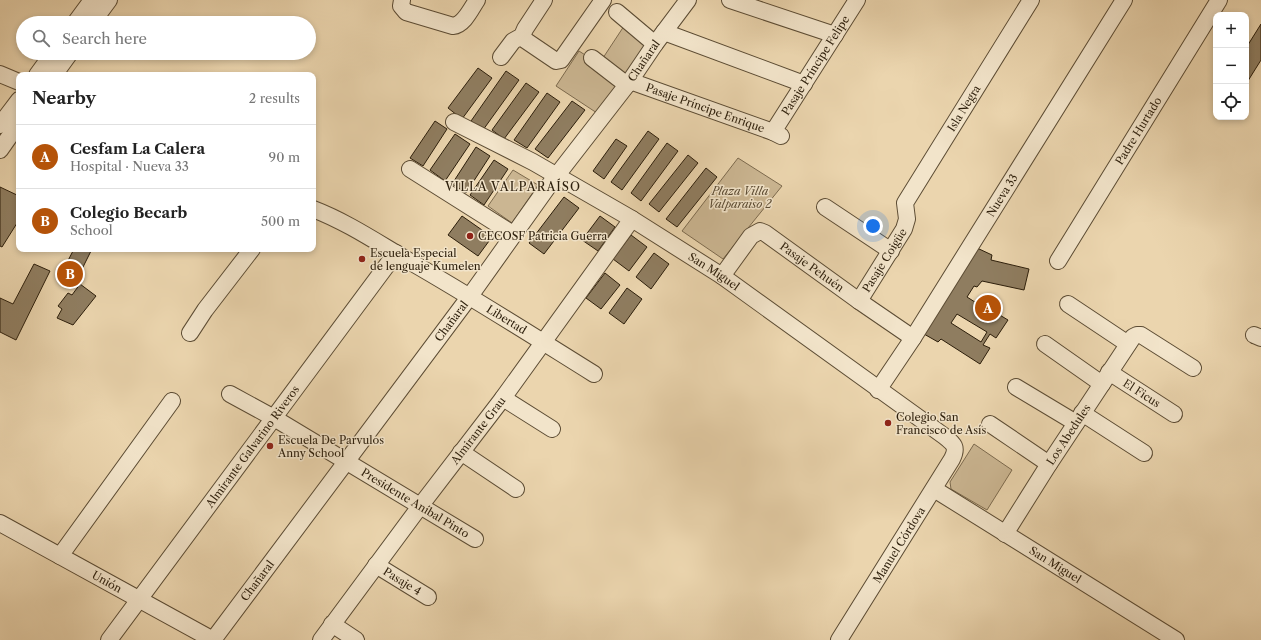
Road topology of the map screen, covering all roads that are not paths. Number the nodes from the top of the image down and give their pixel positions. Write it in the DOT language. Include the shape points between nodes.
graph roads {
  1 [pos="92,0"];
  2 [pos="109,0"];
  3 [pos="402,0"];
  4 [pos="477,0"];
  5 [pos="544,0"];
  6 [pos="603,0"];
  7 [pos="688,0"];
  8 [pos="730,0"];
  9 [pos="857,0"];
  10 [pos="1032,0"];
  11 [pos="1124,0"];
  12 [pos="1219,0"];
  13 [pos="617,12"];
  14 [pos="80,16"];
  15 [pos="97,16"];
  16 [pos="835,35"];
  17 [pos="522,36"];
  18 [pos="660,38"];
  19 [pos="501,57"];
  20 [pos="592,58"];
  21 [pos="48,60"];
  22 [pos="65,60"];
  23 [pos="39,72"];
  24 [pos="56,72"];
  25 [pos="0,74"];
  26 [pos="16,81"];
  27 [pos="629,83"];
  28 [pos="804,84"];
  29 [pos="16,104"];
  30 [pos="454,122"];
  31 [pos="0,125"];
  32 [pos="16,127"];
  33 [pos="777,134"];
  34 [pos="0,150"];
  35 [pos="410,169"];
  36 [pos="557,176"];
  37 [pos="825,207"];
  38 [pos="316,210"];
  39 [pos="632,219"];
  40 [pos="906,219"];
  41 [pos="513,234"];
  42 [pos="891,251"];
  43 [pos="250,252"];
  44 [pos="396,253"];
  45 [pos="1058,261"];
  46 [pos="722,276"];
  47 [pos="470,296"];
  48 [pos="859,301"];
  49 [pos="1068,304"];
  50 [pos="190,333"];
  51 [pos="913,338"];
  52 [pos="1130,340"];
  53 [pos="543,342"];
  54 [pos="1045,344"];
  55 [pos="1193,368"];
  56 [pos="594,374"];
  57 [pos="1106,378"];
  58 [pos="1016,387"];
  59 [pos="878,390"];
  60 [pos="230,394"];
  61 [pos="503,398"];
  62 [pos="172,401"];
  63 [pos="1174,414"];
  64 [pos="274,418"];
  65 [pos="1079,418"];
  66 [pos="990,424"];
  67 [pos="552,429"];
  68 [pos="955,449"];
  69 [pos="461,452"];
  70 [pos="1144,453"];
  71 [pos="346,462"];
  72 [pos="1049,464"];
  73 [pos="516,489"];
  74 [pos="934,489"];
  75 [pos="421,505"];
  76 [pos="0,523"];
  77 [pos="1005,534"];
  78 [pos="475,539"];
  79 [pos="60,556"];
  80 [pos="376,565"];
  81 [pos="428,597"];
  82 [pos="139,599"];
  83 [pos="332,624"];
  84 [pos="109,640"];
  85 [pos="213,640"];
  86 [pos="320,640"];
  87 [pos="356,640"];
  88 [pos="839,640"];
  89 [pos="1176,640"];
  1 -- 14 [label="street"];
  2 -- 15 [label="street"];
  3 -- 4 [label="street" via="401,6 406,12 457,26"];
  5 -- 17 [label="street"];
  6 -- 17 [label="street" via="561,60 556,61"];
  7 -- 18 [label="street, Chañaral"];
  8 -- 16 [label="street"];
  9 -- 16 [label="street, Pasaje Príncipe Felipe"];
  10 -- 40 [label="street, Isla Negra" via="905,203"];
  11 -- 51 [label="street, Nueva 33"];
  12 -- 45 [label="street, Padre Hurtado"];
  13 -- 18 [label="street"];
  16 -- 28 [label="street, Pasaje Príncipe Felipe"];
  17 -- 19 [label="street" via="513,41"];
  18 -- 27 [label="street, Chañaral"];
  18 -- 28 [label="street"];
  20 -- 27 [label="street, Pasaje Príncipe Enrique"];
  21 -- 23 [label="street"];
  22 -- 24 [label="street"];
  25 -- 26 [label="street"];
  27 -- 33 [label="street, Pasaje Príncipe Enrique"];
  27 -- 36 [label="street, Chañaral"];
  28 -- 33 [label="street, Pasaje Príncipe Felipe"];
  29 -- 31 [label="street"];
  30 -- 36 [label="street, San Miguel"];
  32 -- 34 [label="street"];
  35 -- 41 [label="street"];
  36 -- 39 [label="street, San Miguel"];
  36 -- 41 [label="street, Chañaral"];
  37 -- 42 [label="street"];
  38 -- 44 [label="street, Libertad"];
  39 -- 46 [label="street, San Miguel"];
  39 -- 53 [label="street, Almirante Grau"];
  40 -- 42 [label="street, Pasaje Coigüe" via="904,229"];
  41 -- 47 [label="street, Chañaral"];
  42 -- 48 [label="street, Pasaje Coigüe"];
  43 -- 50 [label="street"];
  44 -- 47 [label="street, Libertad"];
  44 -- 64 [label="street, Almirante Galvarino Riveros"];
  46 -- 48 [label="street, Pasaje Pehuén" via="751,236 760,231"];
  46 -- 59 [label="street, San Miguel"];
  47 -- 53 [label="street, Libertad"];
  47 -- 71 [label="street, Chañaral"];
  48 -- 51 [label="street, Pasaje Pehuén"];
  49 -- 52 [label="street"];
  51 -- 59 [label="street, Nueva 33"];
  52 -- 55 [label="street" via="1141,335"];
  52 -- 57 [label="street, Los Abedules"];
  53 -- 56 [label="street, Libertad"];
  53 -- 61 [label="street, Almirante Grau"];
  54 -- 57 [label="street, El Ficus"];
  57 -- 63 [label="street, El Ficus"];
  57 -- 65 [label="street, Los Abedules"];
  58 -- 65 [label="street"];
  59 -- 68 [label="street, San Miguel" via="950,441"];
  60 -- 64 [label="street, Presidente Aníbal Pinto"];
  61 -- 67 [label="street"];
  61 -- 69 [label="street, Almirante Grau"];
  62 -- 79 [label="street"];
  64 -- 71 [label="street, Presidente Aníbal Pinto"];
  64 -- 82 [label="street, Almirante Galvarino Riveros"];
  65 -- 70 [label="street"];
  65 -- 72 [label="street, Los Abedules"];
  66 -- 72 [label="street"];
  68 -- 74 [label="street, Manuel Córdova" via="952,460"];
  69 -- 73 [label="street"];
  69 -- 75 [label="street, Almirante Grau"];
  71 -- 75 [label="street, Presidente Aníbal Pinto"];
  71 -- 85 [label="street, Chañaral"];
  72 -- 77 [label="street, Los Abedules"];
  74 -- 77 [label="street, San Miguel"];
  74 -- 88 [label="street, Manuel Córdova"];
  75 -- 78 [label="street, Presidente Aníbal Pinto"];
  75 -- 80 [label="street, Almirante Grau"];
  76 -- 79 [label="street, Unión"];
  77 -- 89 [label="street, San Miguel"];
  79 -- 82 [label="street, Unión"];
  80 -- 81 [label="street, Pasaje 4"];
  80 -- 83 [label="street, Almirante Grau"];
  82 -- 84 [label="street, Almirante Galvarino Riveros"];
  82 -- 85 [label="street, Unión"];
  83 -- 86 [label="street, Almirante Grau"];
  83 -- 87 [label="street"];
}
